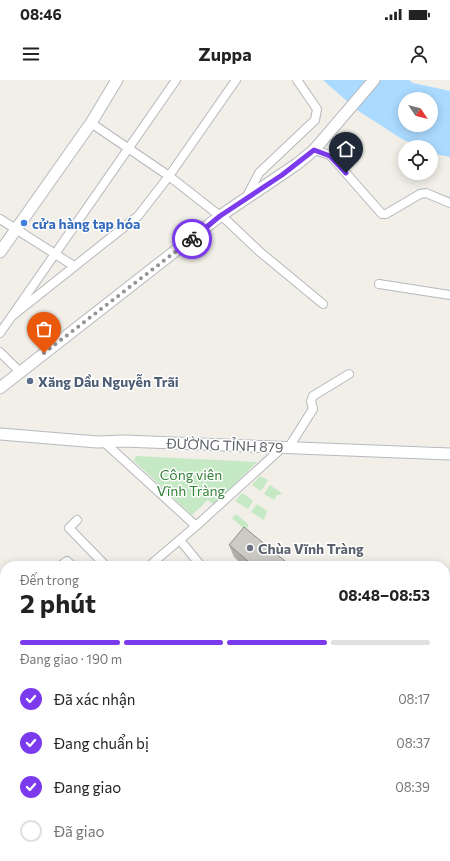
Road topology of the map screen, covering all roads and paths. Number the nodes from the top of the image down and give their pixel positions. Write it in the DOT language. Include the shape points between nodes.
graph roads {
  1 [pos="117,80"];
  2 [pos="176,80"];
  3 [pos="236,80"];
  4 [pos="297,80"];
  5 [pos="374,80"];
  6 [pos="92,123"];
  7 [pos="129,148"];
  8 [pos="314,150"];
  9 [pos="169,176"];
  10 [pos="245,200"];
  11 [pos="450,202"];
  12 [pos="221,216"];
  13 [pos="0,219"];
  14 [pos="16,229"];
  15 [pos="0,252"];
  16 [pos="55,254"];
  17 [pos="74,266"];
  18 [pos="379,284"];
  19 [pos="450,295"];
  20 [pos="323,304"];
  21 [pos="12,316"];
  22 [pos="0,333"];
  23 [pos="0,352"];
  24 [pos="20,372"];
  25 [pos="349,374"];
  26 [pos="0,388"];
  27 [pos="0,434"];
  28 [pos="104,442"];
  29 [pos="286,447"];
  30 [pos="450,454"];
  31 [pos="77,520"];
  32 [pos="196,526"];
  33 [pos="180,540"];
  34 [pos="101,561"];
  35 [pos="155,561"];
  36 [pos="197,561"];
  1 -- 6 [label="main road"];
  2 -- 7 [label="street"];
  3 -- 9 [label="street"];
  4 -- 10 [label="street" via="317,109 315,120 259,173"];
  5 -- 8 [label="main road"];
  6 -- 7 [label="street"];
  6 -- 14 [label="main road"];
  7 -- 9 [label="street"];
  7 -- 16 [label="street"];
  8 -- 10 [label="main road"];
  8 -- 11 [label="street" via="330,156 382,214 420,194 426,193"];
  9 -- 12 [label="street"];
  9 -- 17 [label="street" via="138,216"];
  10 -- 12 [label="main road"];
  12 -- 20 [label="street"];
  12 -- 24 [label="main road"];
  13 -- 14 [label="street"];
  14 -- 15 [label="main road"];
  14 -- 16 [label="street"];
  16 -- 17 [label="street"];
  16 -- 21 [label="street"];
  17 -- 21 [label="street"];
  18 -- 19 [label="street"];
  21 -- 22 [label="street"];
  23 -- 24 [label="street"];
  24 -- 26 [label="main road"];
  25 -- 29 [label="street" via="313,396 313,409"];
  27 -- 28 [label="main road, ĐƯỜNG TỈNH 879"];
  28 -- 29 [label="main road, ĐƯỜNG TỈNH 879"];
  28 -- 32 [label="street"];
  29 -- 30 [label="main road, ĐƯỜNG TỈNH 879"];
  29 -- 32 [label="street"];
  31 -- 34 [label="street" via="69,528"];
  32 -- 33 [label="street"];
  33 -- 35 [label="street"];
  33 -- 36 [label="street"];
}
